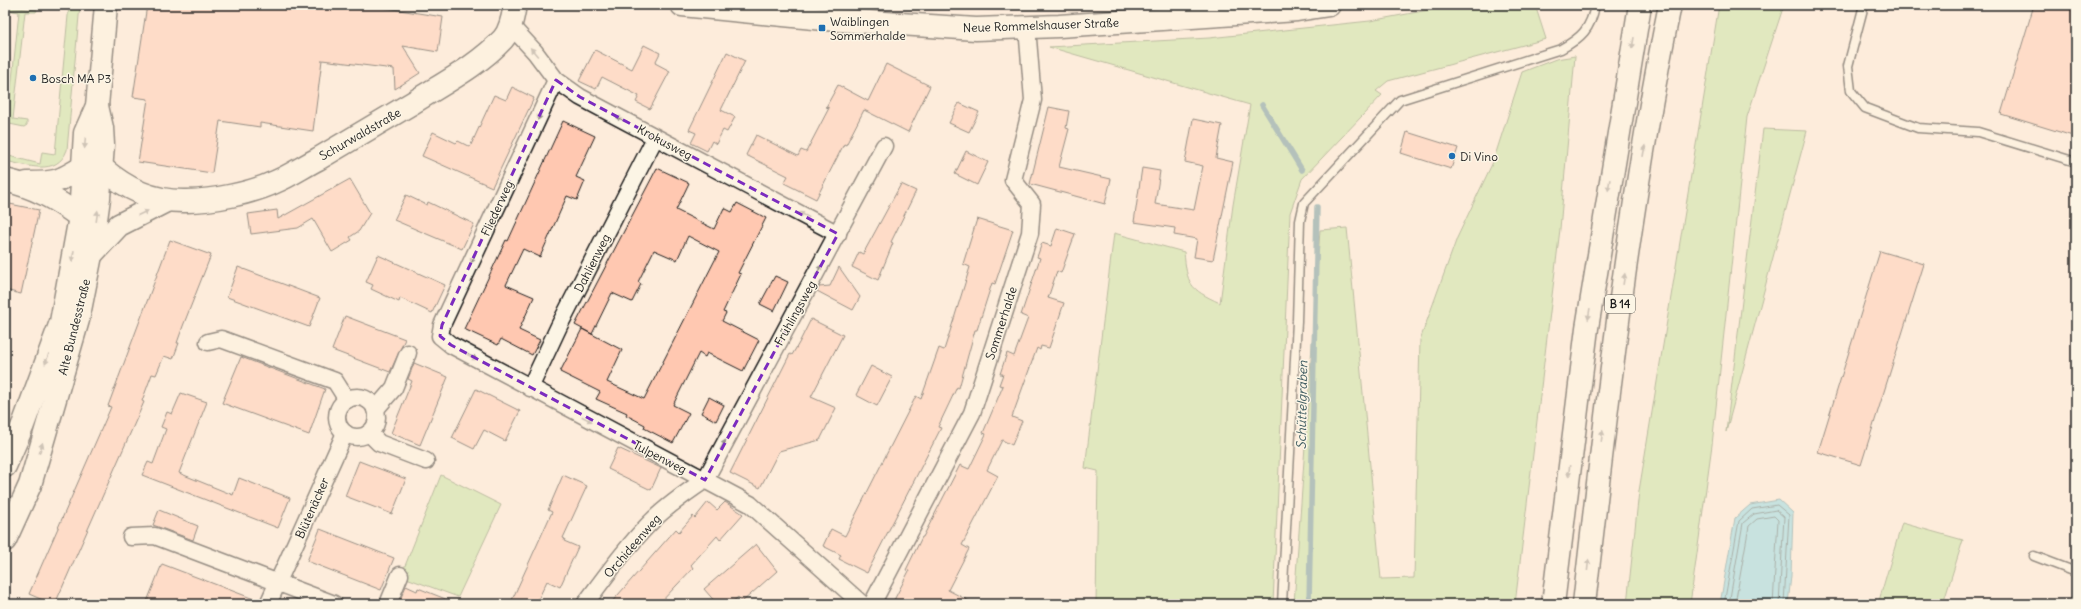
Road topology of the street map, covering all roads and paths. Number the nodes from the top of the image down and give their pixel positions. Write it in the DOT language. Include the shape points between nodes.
graph roads {
  1 [pos="106,5"];
  2 [pos="682,5"];
  3 [pos="1329,5"];
  4 [pos="1595,5"];
  5 [pos="1640,5"];
  6 [pos="1670,5"];
  7 [pos="1864,5"];
  8 [pos="513,15"];
  9 [pos="1027,28"];
  10 [pos="556,80"];
  11 [pos="656,138"];
  12 [pos="884,146"];
  13 [pos="2076,162"];
  14 [pos="92,167"];
  15 [pos="12,181"];
  16 [pos="166,200"];
  17 [pos="80,217"];
  18 [pos="838,234"];
  19 [pos="91,254"];
  20 [pos="440,336"];
  21 [pos="208,342"];
  22 [pos="408,353"];
  23 [pos="532,385"];
  24 [pos="347,400"];
  25 [pos="375,410"];
  26 [pos="345,433"];
  27 [pos="369,433"];
  28 [pos="426,461"];
  29 [pos="5,466"];
  30 [pos="704,480"];
  31 [pos="131,537"];
  32 [pos="5,540"];
  33 [pos="2034,556"];
  34 [pos="2076,572"];
  35 [pos="400,574"];
  36 [pos="278,582"];
  37 [pos="268,604"];
  38 [pos="334,604"];
  39 [pos="388,604"];
  40 [pos="585,604"];
  41 [pos="862,604"];
  42 [pos="872,604"];
  43 [pos="1282,604"];
  44 [pos="1553,604"];
  45 [pos="1584,604"];
  1 -- 14 [label="main road, Alte Bundesstraße" via="97,106 85,133"];
  2 -- 9 [label="main road, Neue Rommelshauser Straße" via="824,19 976,29"];
  3 -- 9 [label="main road, Neue Rommelshauser Straße"];
  4 -- 43 [label="lane" via="1592,19 1580,38 1561,49 1400,100 1304,202 1300,221"];
  5 -- 44 [label="main road, B 14, one-way" via="1587,328"];
  45 -- 6 [label="main road, B 14, one-way" via="1606,402 1637,189"];
  7 -- 13 [label="lane" via="1848,66 1851,91 1865,108 1918,128 1978,132"];
  10 -- 8 [label="street, Krokusweg, one-way" via="535,52"];
  8 -- 16 [label="main road, Schurwaldstraße" via="504,38 487,54 380,123 275,182 253,190 220,196 188,201"];
  9 -- 42 [label="street, Sommerhalde" via="1033,100 1012,180 1032,204 1030,233 972,413"];
  11 -- 10 [label="street, Krokusweg, one-way" via="580,97"];
  10 -- 20 [label="street, Fliederweg, one-way" via="442,325"];
  18 -- 11 [label="street, Krokusweg, one-way"];
  11 -- 23 [label="street, Dahlienweg" via="559,326"];
  12 -- 18 [label="street, Frühlingsweg"];
  14 -- 15 [label="main road" via="51,183"];
  14 -- 16 [label="main road, Schurwaldstraße" via="136,191"];
  14 -- 17 [label="main road, Alte Bundesstraße"];
  19 -- 14 [label="main road, Alte Bundesstraße, one-way"];
  15 -- 17 [label="main road" via="54,198"];
  19 -- 16 [label="main road, one-way" via="119,225"];
  17 -- 29 [label="main road, Alte Bundesstraße, one-way" via="61,322"];
  30 -- 18 [label="street, Frühlingsweg, one-way"];
  32 -- 19 [label="main road, Alte Bundesstraße, one-way" via="30,485 78,320"];
  20 -- 23 [label="street, Tulpenweg, one-way" via="451,346"];
  21 -- 24 [label="street" via="221,339 335,381"];
  22 -- 25 [label="street" via="394,388"];
  23 -- 30 [label="street, Tulpenweg, one-way"];
  24 -- 25 [label="street" via="363,398"];
  24 -- 26 [label="street" via="342,404 337,416 340,428"];
  25 -- 27 [label="street" via="376,422"];
  26 -- 27 [label="street" via="357,437"];
  26 -- 36 [label="street, Blütenäcker"];
  27 -- 28 [label="street" via="380,443"];
  30 -- 40 [label="street, Orchideenweg" via="677,499 646,527 607,573"];
  30 -- 41 [label="street, Tulpenweg" via="750,504"];
  31 -- 36 [label="street" via="155,536"];
  33 -- 34 [label="lane"];
  35 -- 39 [label="street"];
  36 -- 37 [label="street, Blütenäcker"];
  36 -- 38 [label="street"];
}
